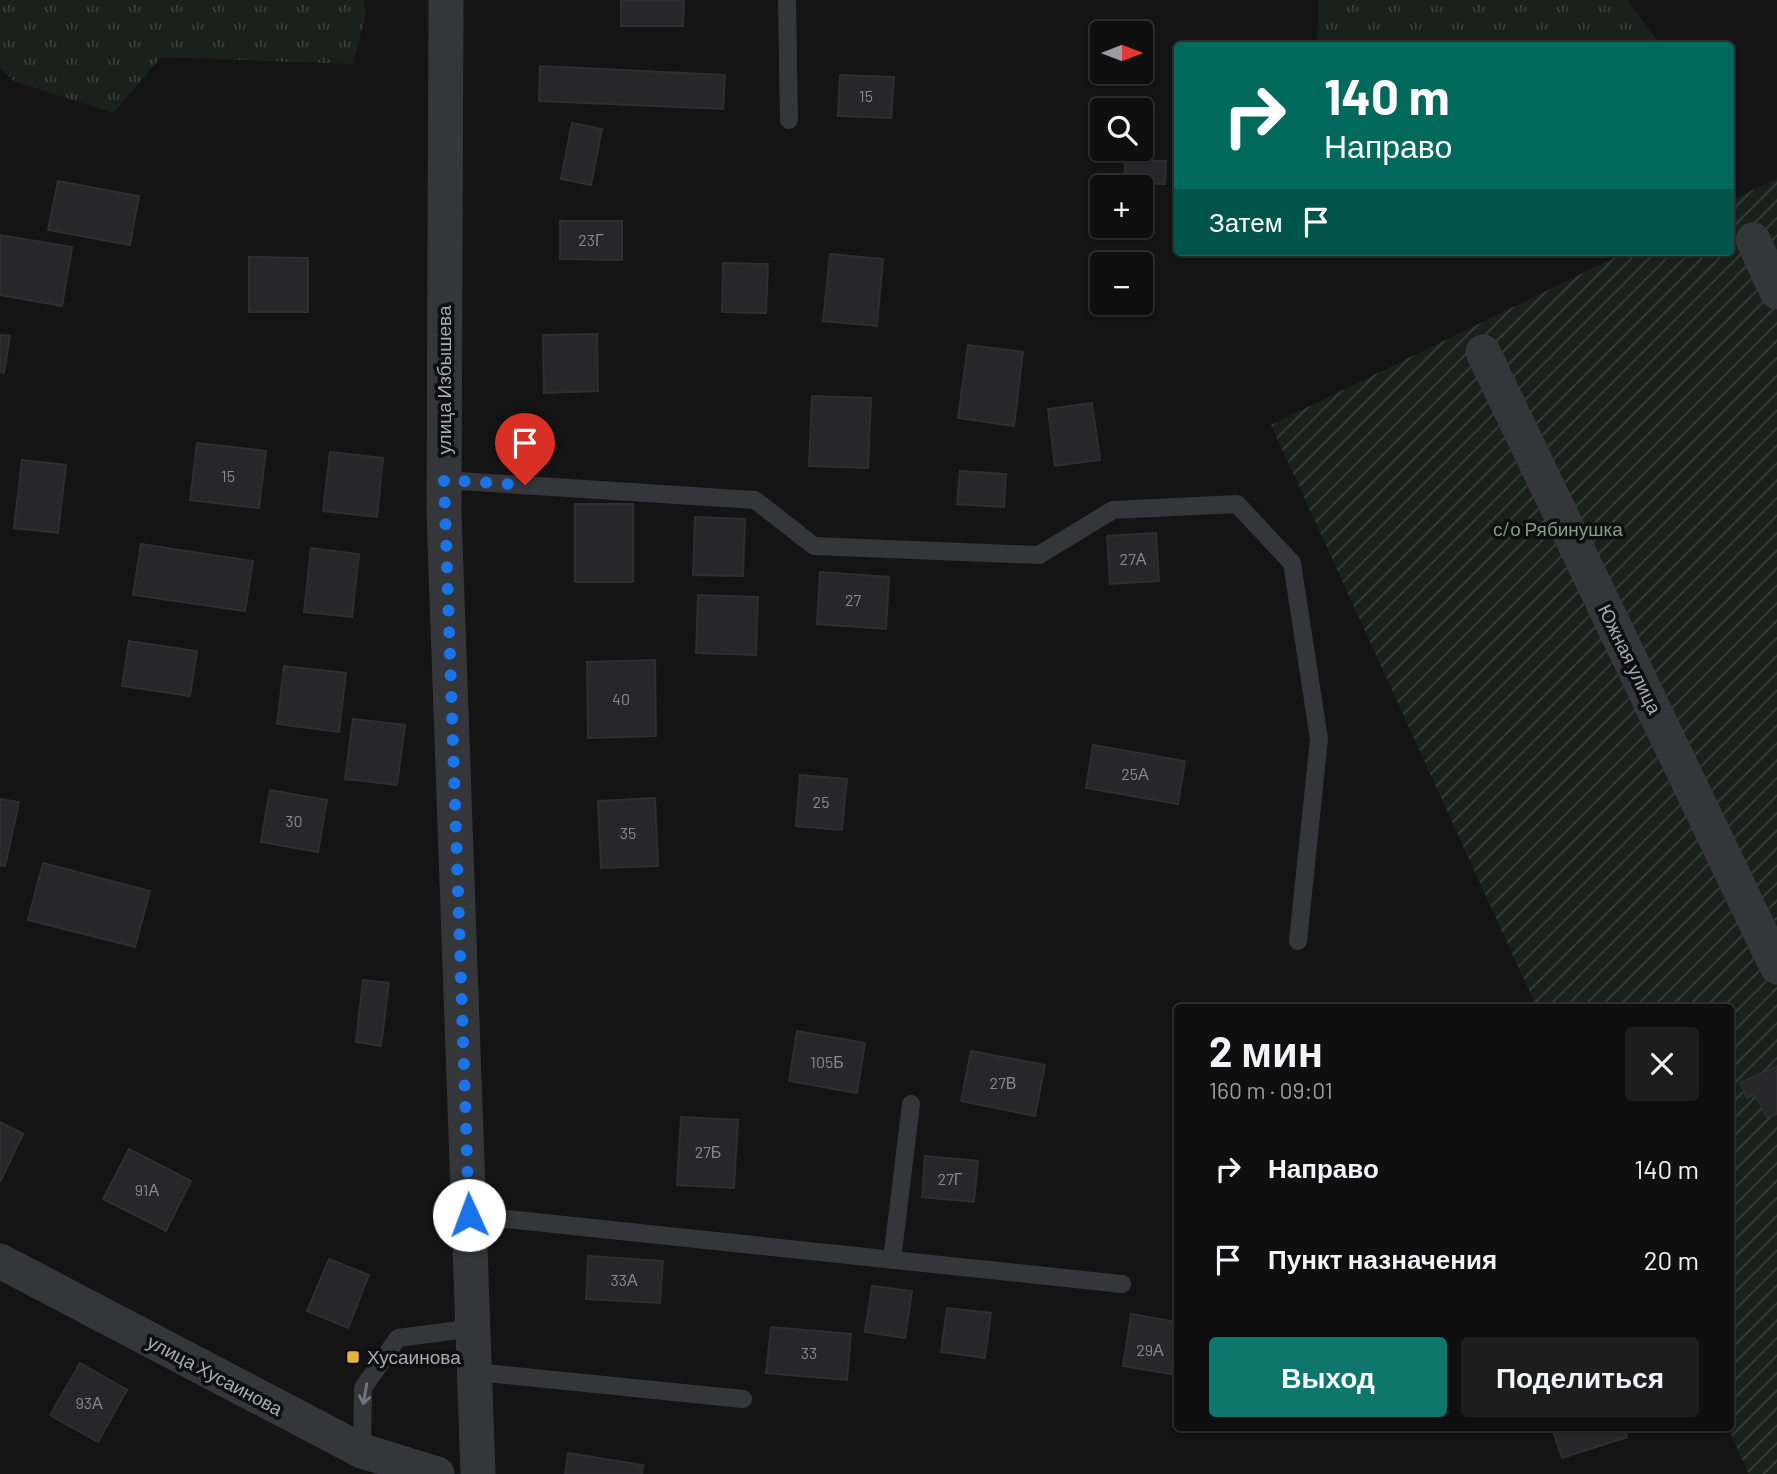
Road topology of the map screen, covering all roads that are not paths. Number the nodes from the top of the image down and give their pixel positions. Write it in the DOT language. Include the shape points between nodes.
graph roads {
  1 [pos="446,0"];
  2 [pos="787,0"];
  3 [pos="789,120"];
  4 [pos="1753,240"];
  5 [pos="1777,292"];
  6 [pos="1483,352"];
  7 [pos="444,480"];
  8 [pos="1298,941"];
  9 [pos="1777,967"];
  10 [pos="911,1104"];
  11 [pos="469,1215"];
  12 [pos="892,1260"];
  13 [pos="0,1261"];
  14 [pos="1122,1284"];
  15 [pos="474,1328"];
  16 [pos="476,1372"];
  17 [pos="743,1399"];
  18 [pos="362,1451"];
  19 [pos="437,1474"];
  20 [pos="478,1474"];
  1 -- 7 [label="street, улица Избышева"];
  2 -- 3 [label="lane"];
  4 -- 5 [label="street"];
  6 -- 9 [label="street, Южная улица"];
  7 -- 8 [label="lane" via="755,500 814,546 1039,555 1112,510 1237,504 1292,564 1319,738"];
  7 -- 11 [label="street, улица Избышева"];
  10 -- 12 [label="lane"];
  11 -- 12 [label="lane"];
  11 -- 15 [label="street, улица Избышева"];
  12 -- 14 [label="lane"];
  13 -- 18 [label="street, улица Хусаинова"];
  15 -- 16 [label="street, улица Избышева"];
  15 -- 18 [label="lane, one-way" via="398,1338 363,1388"];
  16 -- 17 [label="lane"];
  16 -- 20 [label="street, улица Избышева"];
  18 -- 19 [label="street, улица Хусаинова"];
}
